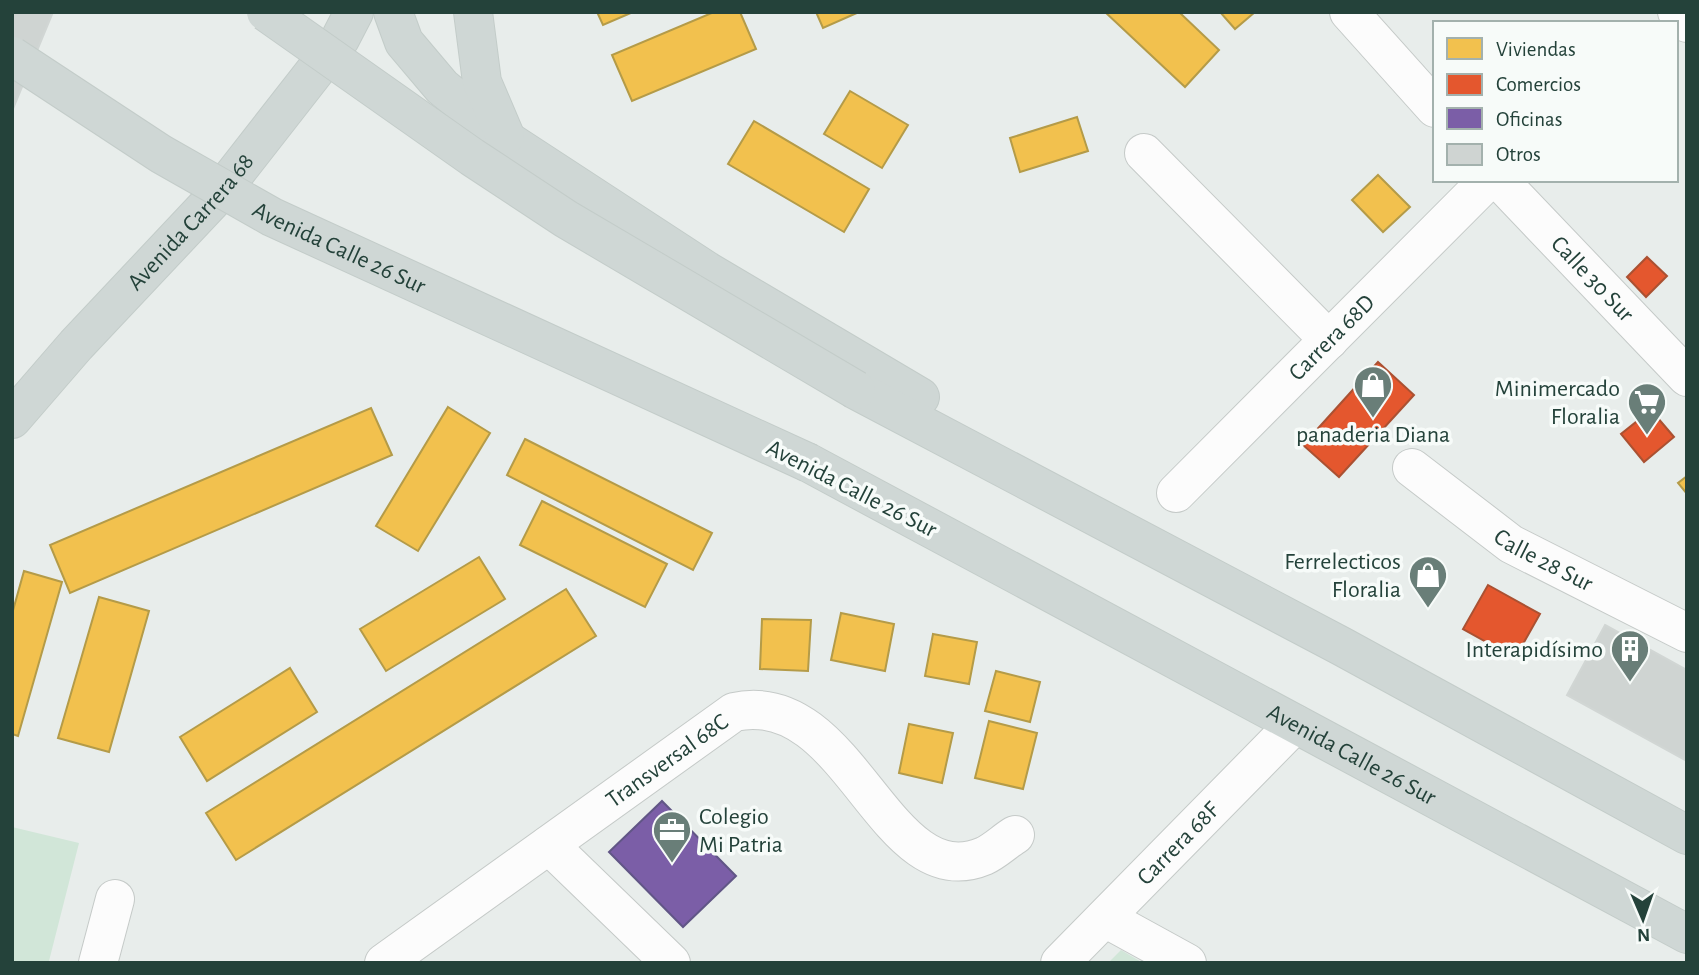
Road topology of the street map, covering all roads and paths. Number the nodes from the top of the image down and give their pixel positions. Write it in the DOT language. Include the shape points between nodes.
graph roads {
  1 [pos="266,12"];
  2 [pos="354,12"];
  3 [pos="393,12"];
  4 [pos="472,12"];
  5 [pos="1349,12"];
  6 [pos="1677,12"];
  7 [pos="1687,23"];
  8 [pos="12,56"];
  9 [pos="1433,106"];
  10 [pos="508,141"];
  11 [pos="1144,153"];
  12 [pos="1506,183"];
  13 [pos="1329,340"];
  14 [pos="1687,377"];
  15 [pos="12,419"];
  16 [pos="1412,468"];
  17 [pos="1176,493"];
  18 [pos="1117,527"];
  19 [pos="1687,633"];
  20 [pos="1295,724"];
  21 [pos="1015,835"];
  22 [pos="1687,835"];
  23 [pos="549,845"];
  24 [pos="115,900"];
  25 [pos="1105,918"];
  26 [pos="1687,934"];
  27 [pos="98,963"];
  28 [pos="384,963"];
  29 [pos="671,963"];
  30 [pos="1060,963"];
  31 [pos="1187,963"];
  1 -- 18 [label="main road, bridge" via="566,219 856,390"];
  2 -- 15 [label="main road, Avenida Carrera 68" via="340,39 222,190"];
  3 -- 10 [label="main road" via="404,42 442,87"];
  4 -- 10 [label="main road" via="482,82"];
  5 -- 9 [label="street"];
  6 -- 7 [label="street"];
  8 -- 20 [label="main road, Avenida Calle 26 Sur, bridge" via="141,142 272,217 809,463"];
  10 -- 18 [label="main road" via="707,271 897,382"];
  11 -- 13 [label="street"];
  12 -- 13 [label="street, Carrera 68D"];
  12 -- 14 [label="street, Calle 30 Sur"];
  13 -- 17 [label="street, Carrera 68D"];
  16 -- 19 [label="street, Calle 28 Sur" via="1511,544"];
  18 -- 22 [label="main road"];
  20 -- 25 [label="street, Carrera 68F"];
  20 -- 26 [label="main road, Avenida Calle 26 Sur"];
  21 -- 23 [label="street, Transversal 68C" via="985,856 960,862 930,857 904,835 811,730 785,713 754,708 734,712"];
  23 -- 28 [label="street, Transversal 68C"];
  23 -- 29 [label="street"];
  24 -- 27 [label="street"];
  25 -- 30 [label="street, Carrera 68F"];
  25 -- 31 [label="street"];
}
